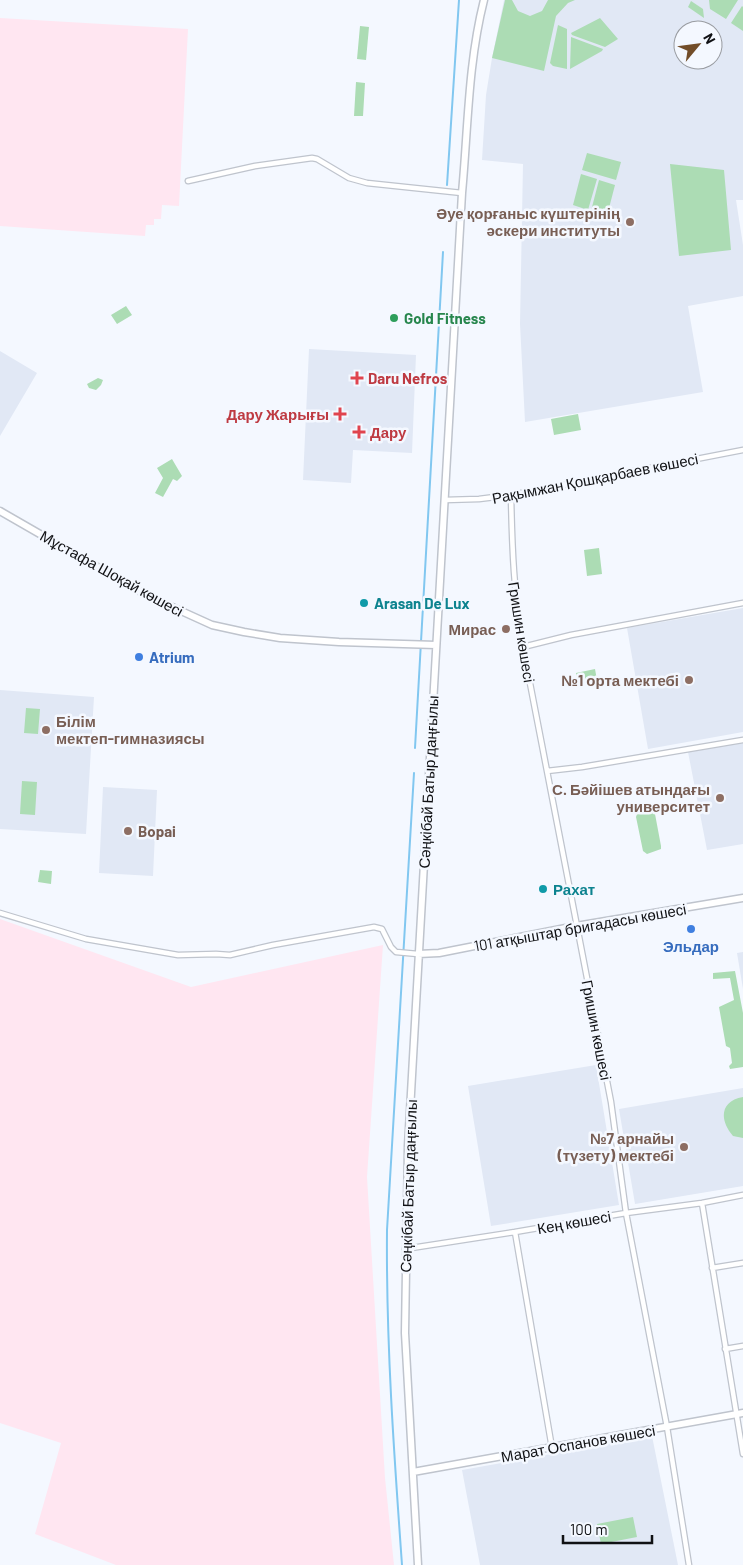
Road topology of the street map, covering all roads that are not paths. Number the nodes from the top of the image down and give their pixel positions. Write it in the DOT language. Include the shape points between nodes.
graph roads {
  1 [pos="484,0"];
  2 [pos="188,181"];
  3 [pos="462,193"];
  4 [pos="743,450"];
  5 [pos="511,495"];
  6 [pos="445,500"];
  7 [pos="0,511"];
  8 [pos="743,603"];
  9 [pos="436,645"];
  10 [pos="523,648"];
  11 [pos="743,740"];
  12 [pos="547,771"];
  13 [pos="743,898"];
  14 [pos="0,913"];
  15 [pos="576,926"];
  16 [pos="418,954"];
  17 [pos="743,1195"];
  18 [pos="702,1202"];
  19 [pos="626,1213"];
  20 [pos="516,1232"];
  21 [pos="405,1249"];
  22 [pos="743,1263"];
  23 [pos="712,1268"];
  24 [pos="743,1346"];
  25 [pos="725,1349"];
  26 [pos="743,1413"];
  27 [pos="736,1414"];
  28 [pos="666,1428"];
  29 [pos="552,1448"];
  30 [pos="743,1454"];
  31 [pos="412,1472"];
  32 [pos="418,1565"];
  33 [pos="690,1565"];
  1 -- 3 [label="main road, Сәңкібай Батыр даңғылы" via="469,85"];
  2 -- 3 [label="street" via="255,166 312,158 349,178 367,183"];
  3 -- 6 [label="main road, Сәңкібай Батыр даңғылы"];
  4 -- 5 [label="street, Рақымжан Қошқарбаев көшесі"];
  5 -- 6 [label="street, Рақымжан Қошқарбаев көшесі"];
  5 -- 10 [label="street, Гришин көшесі" via="512,561"];
  6 -- 9 [label="main road, Сәңкібай Батыр даңғылы"];
  7 -- 9 [label="main road, Мұстафа Шоқай көшесі" via="146,595 212,624 280,638"];
  8 -- 10 [label="street" via="571,635"];
  9 -- 16 [label="main road, Сәңкібай Батыр даңғылы"];
  10 -- 12 [label="street, Гришин көшесі"];
  11 -- 12 [label="street"];
  12 -- 15 [label="street, Гришин көшесі"];
  13 -- 15 [label="main road, 101 атқыштар бригадасы көшесі"];
  14 -- 16 [label="street" via="86,939 178,955 230,955 374,927 382,929 396,952"];
  15 -- 16 [label="main road, 101 атқыштар бригадасы көшесі" via="439,953"];
  15 -- 19 [label="street, Гришин көшесі" via="610,1102"];
  16 -- 21 [label="main road, Сәңкібай Батыр даңғылы"];
  17 -- 18 [label="street, Кең көшесі"];
  18 -- 19 [label="street, Кең көшесі"];
  18 -- 23 [label="street"];
  19 -- 20 [label="street, Кең көшесі"];
  19 -- 28 [label="street, Гришин көшесі"];
  20 -- 21 [label="street, Кең көшесі"];
  20 -- 29 [label="street"];
  21 -- 31 [label="main road, Сәңкібай Батыр даңғылы" via="405,1333"];
  22 -- 23 [label="street"];
  23 -- 25 [label="street"];
  24 -- 25 [label="street"];
  25 -- 27 [label="street"];
  26 -- 27 [label="main road, Марат Оспанов көшесі"];
  27 -- 28 [label="main road, Марат Оспанов көшесі"];
  27 -- 30 [label="street"];
  28 -- 29 [label="main road, Марат Оспанов көшесі"];
  28 -- 33 [label="street, Гришин көшесі"];
  29 -- 31 [label="main road, Марат Оспанов көшесі"];
  31 -- 32 [label="main road, Сәңкібай Батыр даңғылы"];
}
